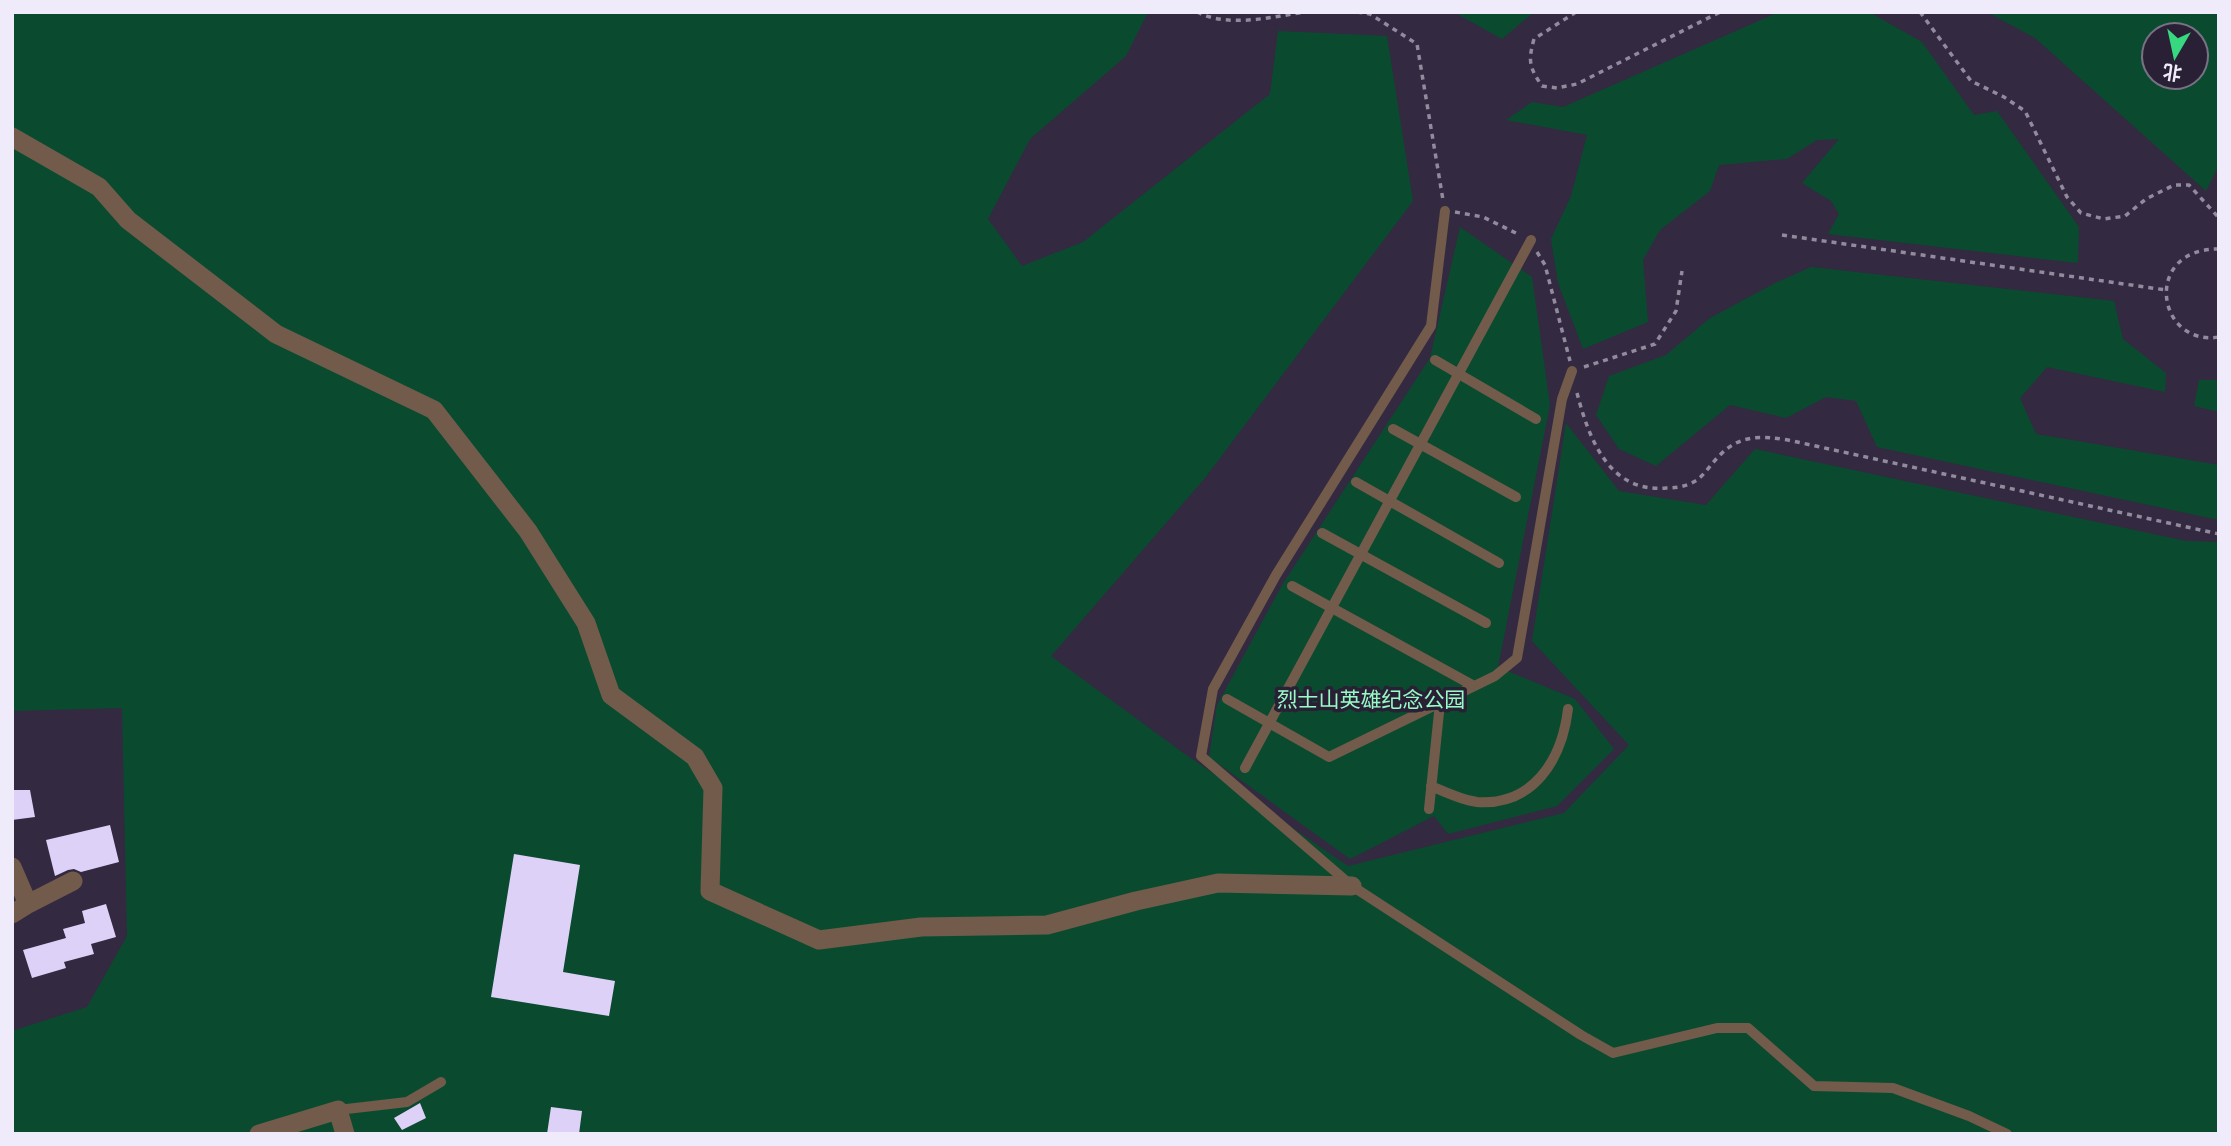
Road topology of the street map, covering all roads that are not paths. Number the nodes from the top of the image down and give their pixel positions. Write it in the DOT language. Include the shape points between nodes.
graph roads {
  1 [pos="12,137"];
  2 [pos="1445,211"];
  3 [pos="1531,240"];
  4 [pos="1435,360"];
  5 [pos="1572,371"];
  6 [pos="1460,374"];
  7 [pos="1536,419"];
  8 [pos="1393,429"];
  9 [pos="1421,444"];
  10 [pos="1356,482"];
  11 [pos="1516,497"];
  12 [pos="1390,502"];
  13 [pos="1322,533"];
  14 [pos="1361,555"];
  15 [pos="1499,563"];
  16 [pos="1292,586"];
  17 [pos="1332,608"];
  18 [pos="1486,623"];
  19 [pos="1474,686"];
  20 [pos="1227,699"];
  21 [pos="1440,703"];
  22 [pos="1568,709"];
  23 [pos="1269,723"];
  24 [pos="1245,768"];
  25 [pos="1431,786"];
  26 [pos="1429,809"];
  27 [pos="12,867"];
  28 [pos="74,881"];
  29 [pos="1352,886"];
  30 [pos="20,909"];
  31 [pos="441,1082"];
  32 [pos="338,1110"];
  33 [pos="259,1134"];
  34 [pos="345,1134"];
  35 [pos="2007,1134"];
  1 -- 29 [label="street" via="99,187 128,220 276,334 434,410 528,531 586,623 611,695 695,757 713,788 710,891 819,940 921,927 1047,925 1218,883"];
  2 -- 29 [label="lane" via="1431,326 1276,575 1213,689 1201,756"];
  3 -- 6 [label="lane"];
  4 -- 6 [label="lane"];
  5 -- 19 [label="lane" via="1562,398 1517,658"];
  6 -- 7 [label="lane"];
  6 -- 9 [label="lane"];
  8 -- 9 [label="lane"];
  9 -- 11 [label="lane"];
  9 -- 12 [label="lane"];
  10 -- 12 [label="lane"];
  12 -- 14 [label="lane"];
  12 -- 15 [label="lane"];
  13 -- 14 [label="lane"];
  14 -- 17 [label="lane"];
  14 -- 18 [label="lane"];
  16 -- 17 [label="lane"];
  17 -- 19 [label="lane"];
  17 -- 23 [label="lane"];
  19 -- 21 [label="lane"];
  20 -- 23 [label="lane"];
  21 -- 23 [label="lane" via="1329,757"];
  21 -- 25 [label="lane"];
  22 -- 25 [label="lane" via="1557,752 1528,790 1506,799 1477,802"];
  23 -- 24 [label="lane"];
  25 -- 26 [label="lane"];
  27 -- 30 [label="street"];
  28 -- 30 [label="street"];
  29 -- 35 [label="lane" via="1613,1053 1717,1028 1748,1028 1814,1086 1893,1088"];
  31 -- 32 [label="lane" via="407,1102"];
  32 -- 33 [label="street"];
  32 -- 34 [label="street"];
}
